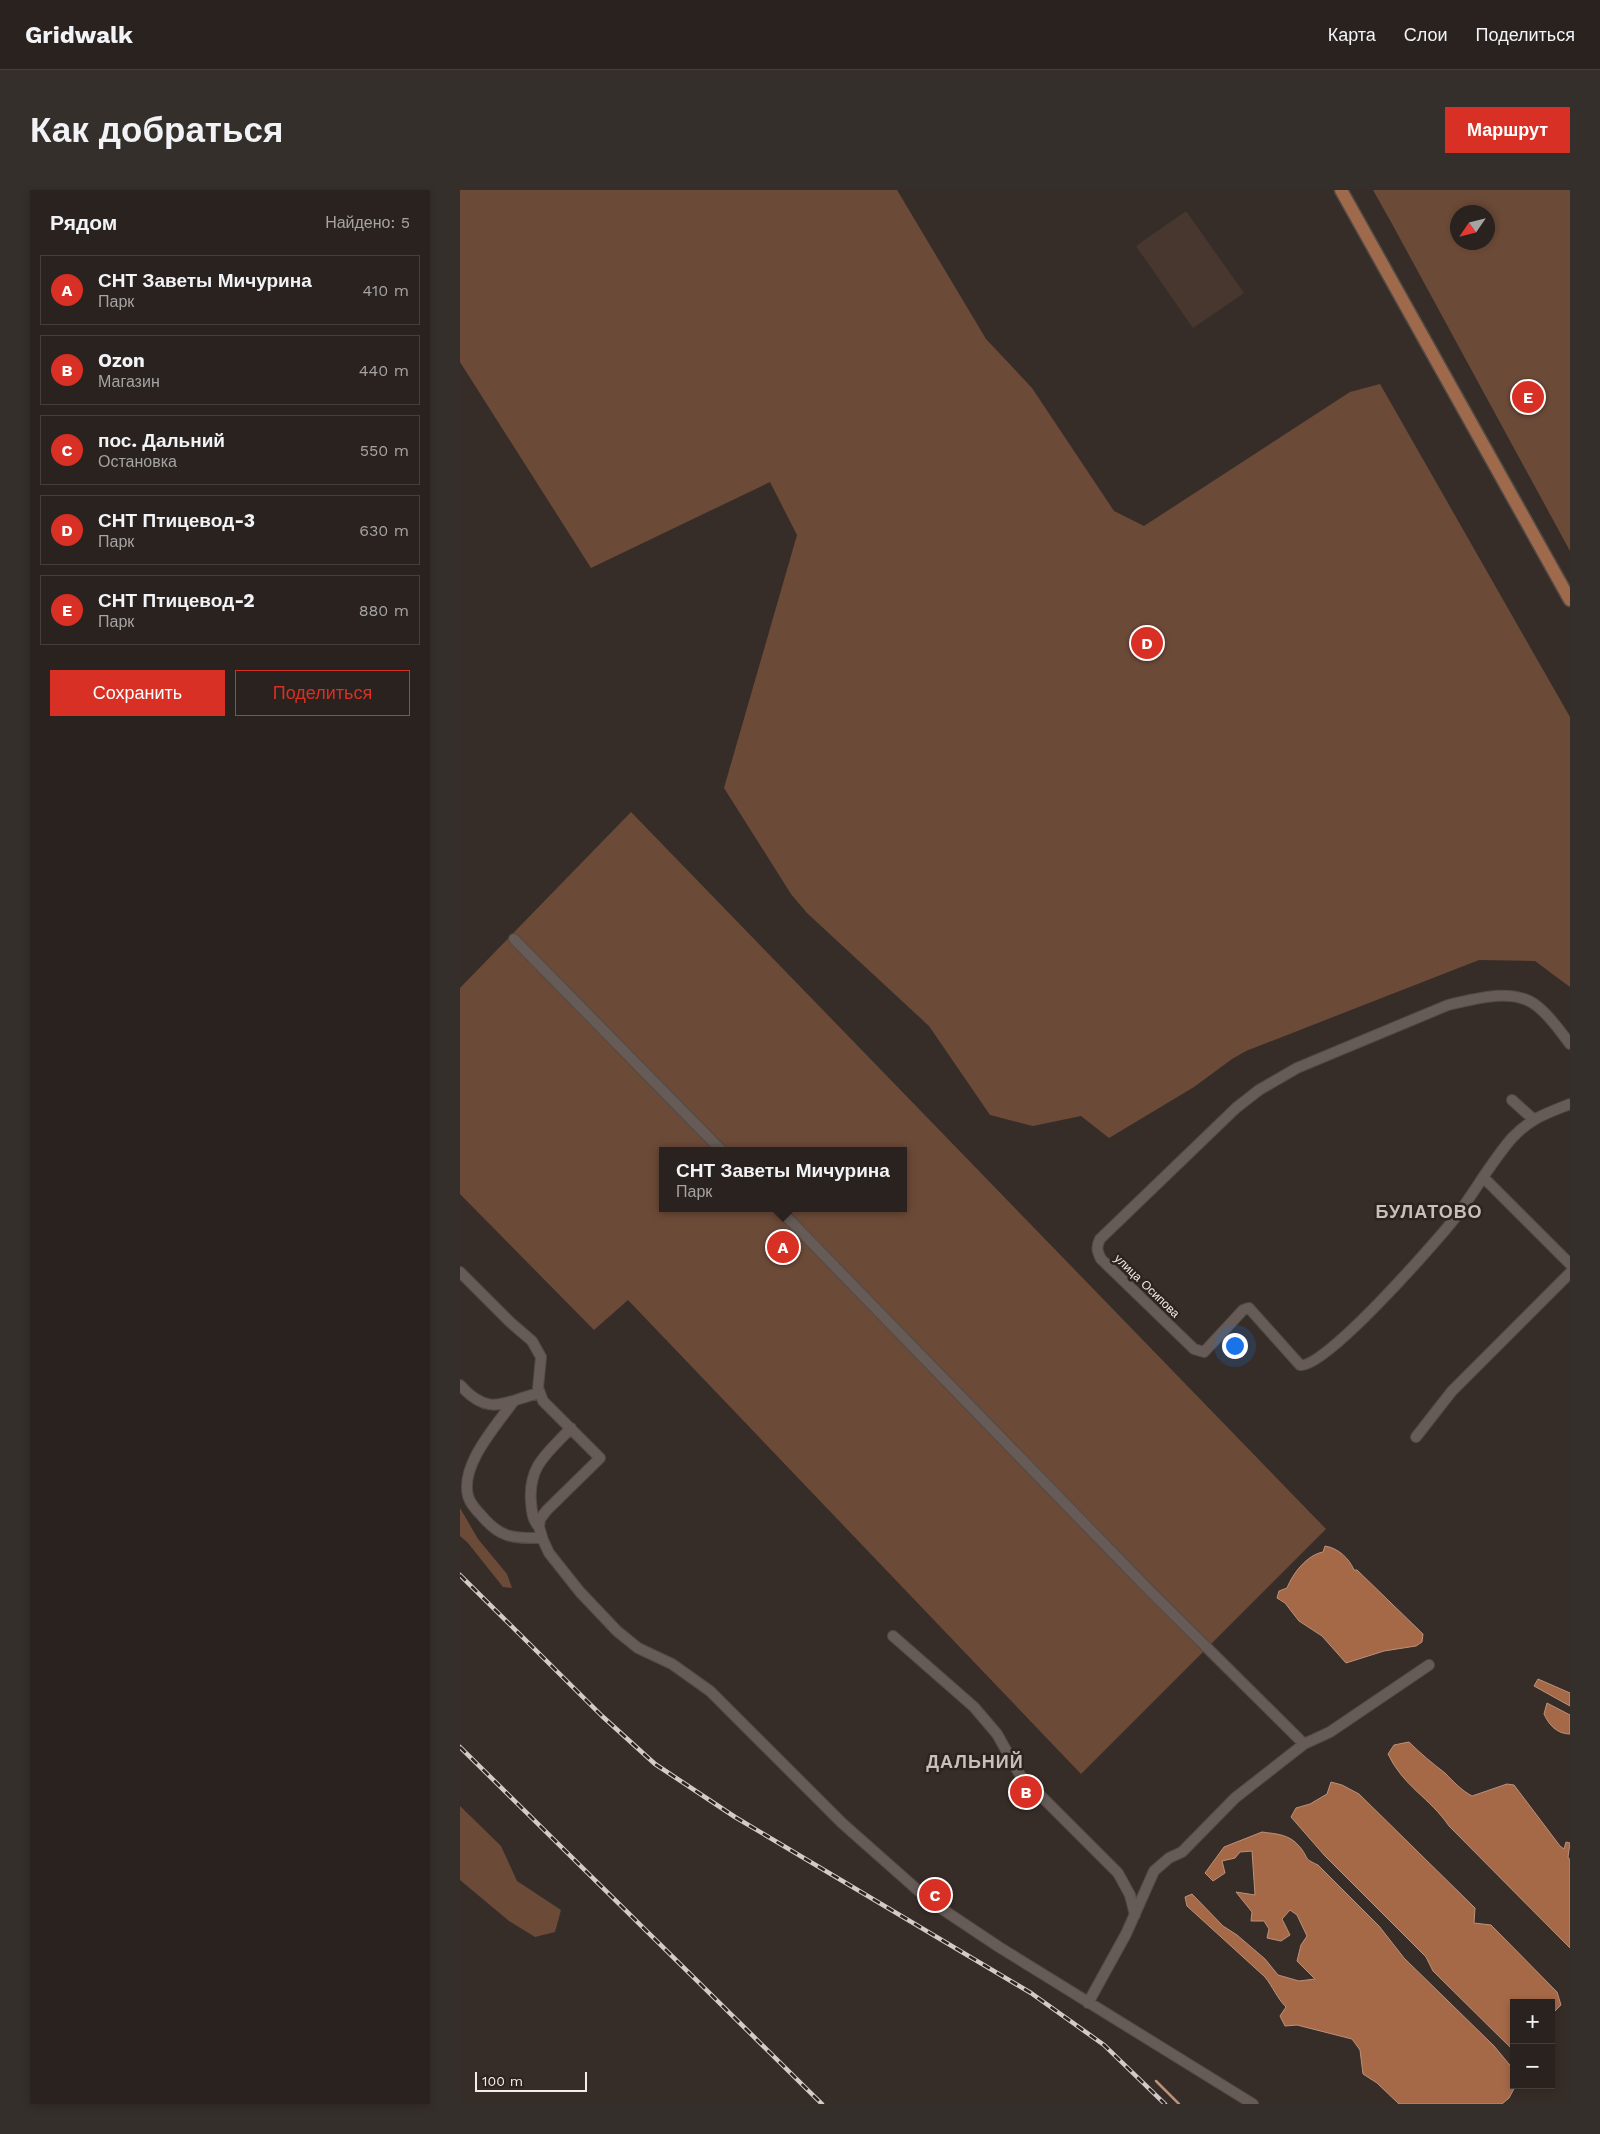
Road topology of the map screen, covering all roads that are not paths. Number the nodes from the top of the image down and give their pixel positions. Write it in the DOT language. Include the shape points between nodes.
graph roads {
  1 [pos="1341,190"];
  2 [pos="1570,600"];
  3 [pos="514,939"];
  4 [pos="1570,1044"];
  5 [pos="1512,1100"];
  6 [pos="1570,1104"];
  7 [pos="1533,1119"];
  8 [pos="718,1147"];
  9 [pos="1484,1178"];
  10 [pos="782,1212"];
  11 [pos="1570,1264"];
  12 [pos="460,1272"];
  13 [pos="1570,1273"];
  14 [pos="460,1385"];
  15 [pos="540,1393"];
  16 [pos="512,1402"];
  17 [pos="571,1428"];
  18 [pos="1416,1437"];
  19 [pos="539,1527"];
  20 [pos="542,1538"];
  21 [pos="893,1636"];
  22 [pos="1429,1665"];
  23 [pos="1304,1744"];
  24 [pos="1135,1915"];
  25 [pos="1088,2003"];
  26 [pos="1253,2104"];
  1 -- 2 [label="main road"];
  3 -- 8 [label="street"];
  4 -- 9 [label="street, улица Осипова" via="1551,1019 1525,999 1507,996 1472,999 1448,1005 1297,1068 1236,1108 1100,1239 1098,1252 1101,1259 1200,1352 1207,1350 1243,1310 1249,1308 1300,1365 1305,1366 1334,1346 1423,1257"];
  5 -- 7 [label="street"];
  6 -- 7 [label="street, улица Осипова"];
  7 -- 9 [label="street, улица Осипова" via="1511,1139"];
  9 -- 11 [label="street"];
  10 -- 23 [label="street"];
  12 -- 15 [label="street" via="532,1341 541,1357"];
  13 -- 18 [label="street" via="1452,1391"];
  14 -- 16 [label="street" via="482,1402 497,1406"];
  15 -- 16 [label="street"];
  15 -- 17 [label="street" via="543,1401"];
  16 -- 20 [label="street" via="470,1466 468,1498 485,1520 507,1537"];
  17 -- 19 [label="street" via="535,1468 530,1493 532,1516"];
  17 -- 19 [label="street" via="600,1458 547,1510 540,1519"];
  19 -- 20 [label="street"];
  20 -- 25 [label="street" via="563,1572 617,1631 638,1648 672,1664 710,1691 835,1816 940,1908"];
  21 -- 24 [label="street" via="974,1707 998,1734 1020,1775 1118,1873 1130,1895"];
  22 -- 23 [label="street" via="1330,1732"];
  23 -- 24 [label="street" via="1235,1798 1182,1852 1160,1864"];
  24 -- 25 [label="street"];
  25 -- 26 [label="street"];
}
